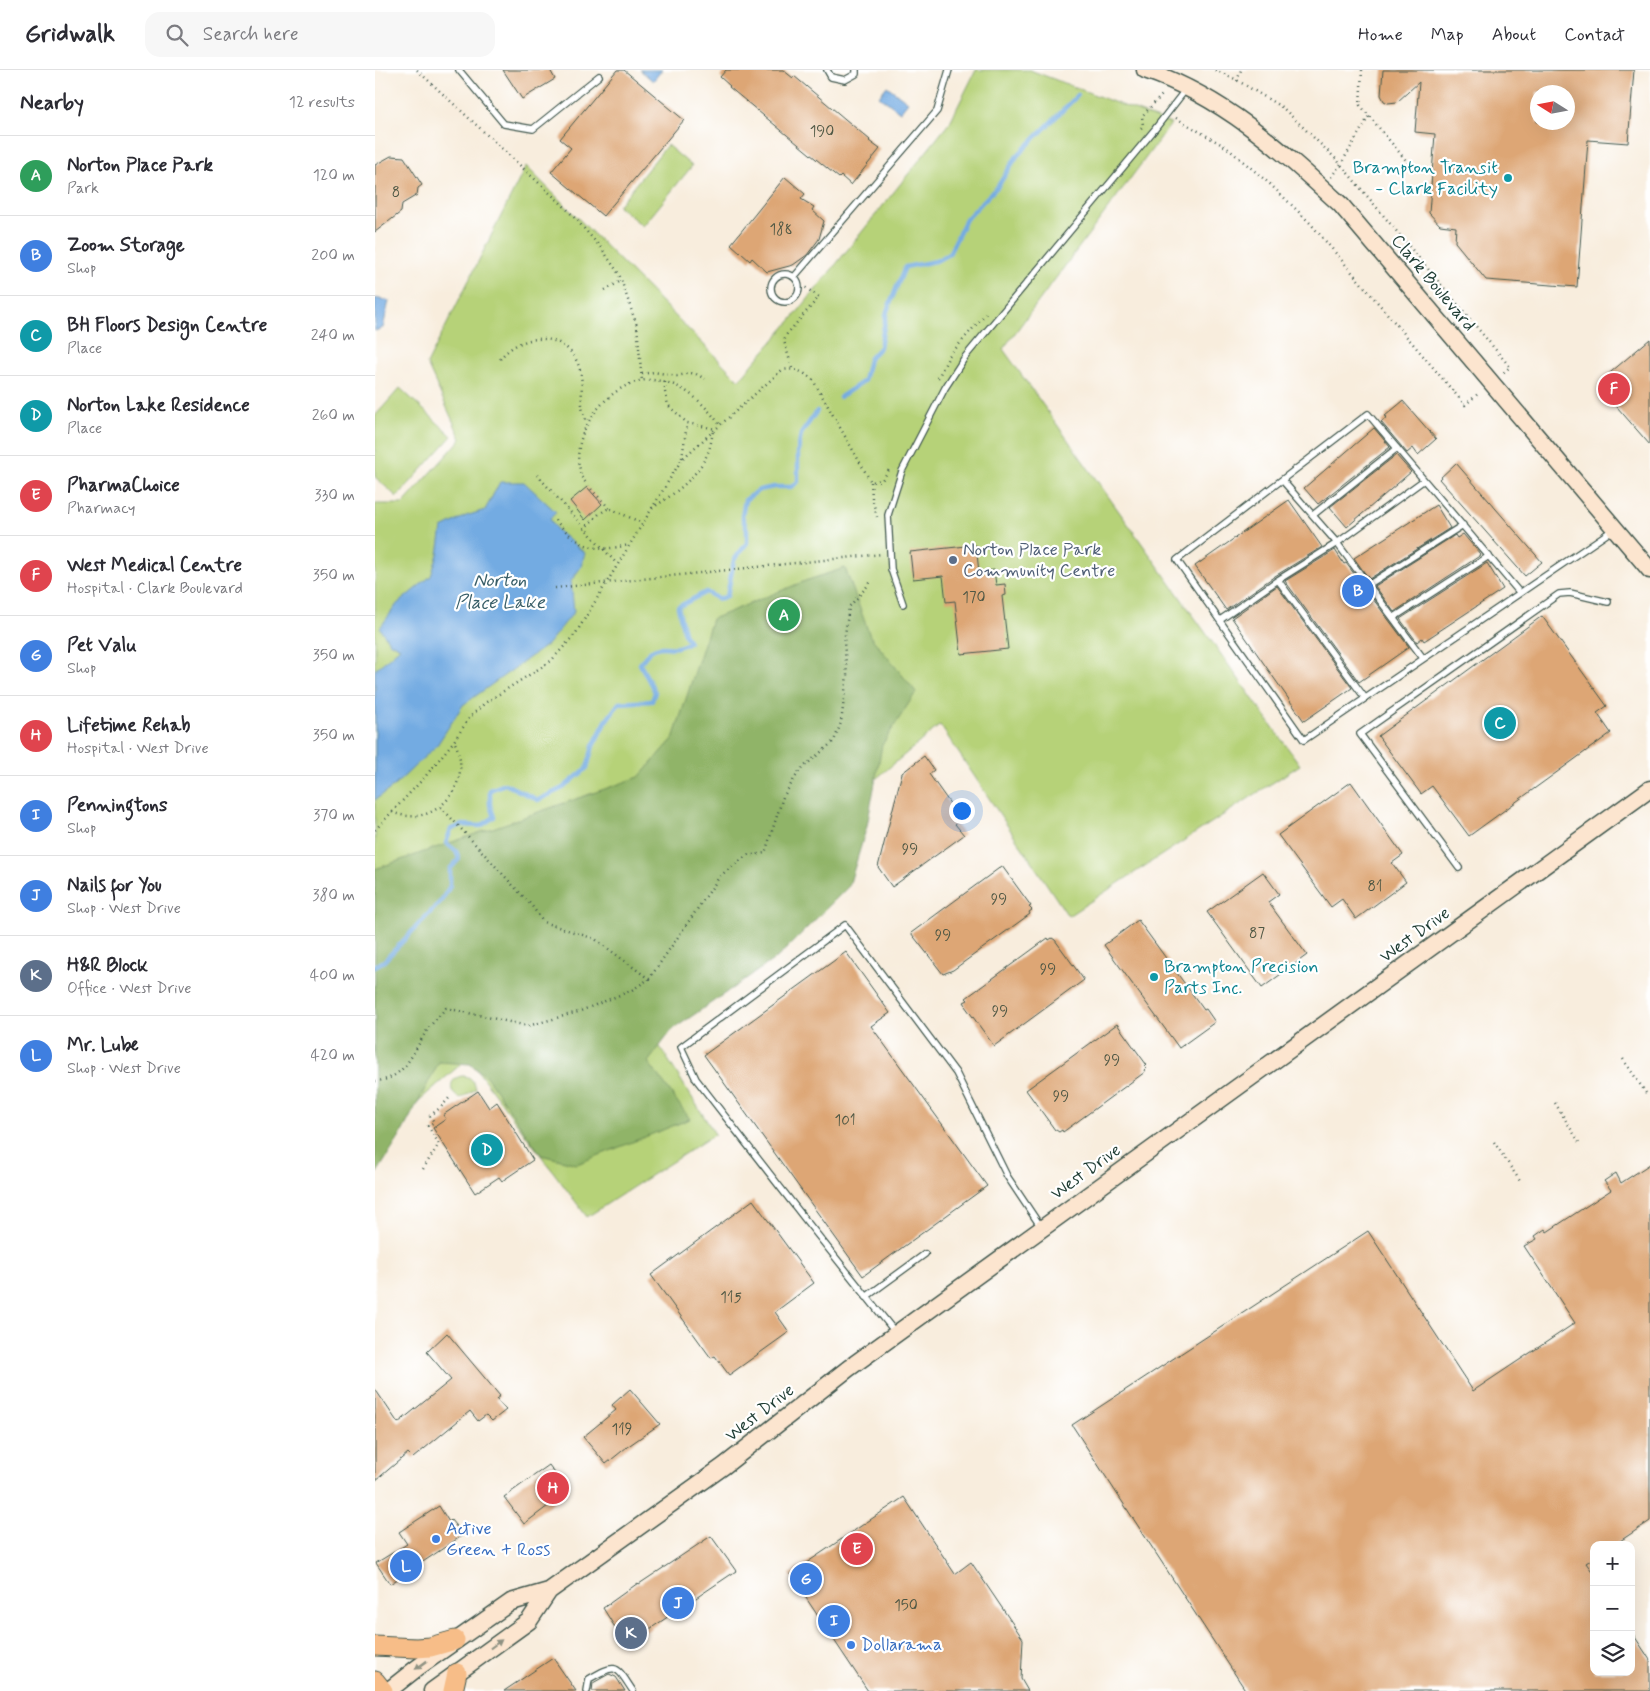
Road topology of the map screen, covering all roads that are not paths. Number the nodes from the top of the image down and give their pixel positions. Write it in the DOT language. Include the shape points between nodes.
graph roads {
  1 [pos="459,70"];
  2 [pos="827,70"];
  3 [pos="856,70"];
  4 [pos="949,70"];
  5 [pos="1145,70"];
  6 [pos="599,76"];
  7 [pos="1187,88"];
  8 [pos="794,277"];
  9 [pos="1397,448"];
  10 [pos="1283,480"];
  11 [pos="1424,480"];
  12 [pos="1313,515"];
  13 [pos="1463,525"];
  14 [pos="1615,528"];
  15 [pos="1337,543"];
  16 [pos="1489,556"];
  17 [pos="1650,570"];
  18 [pos="1278,580"];
  19 [pos="1368,585"];
  20 [pos="1519,592"];
  21 [pos="1608,602"];
  22 [pos="903,604"];
  23 [pos="1393,618"];
  24 [pos="1220,620"];
  25 [pos="1423,658"];
  26 [pos="1365,698"];
  27 [pos="1650,789"];
  28 [pos="1459,868"];
  29 [pos="1042,1229"];
  30 [pos="925,1254"];
  31 [pos="866,1297"];
  32 [pos="896,1334"];
  33 [pos="549,1591"];
  34 [pos="455,1640"];
  35 [pos="375,1646"];
  36 [pos="375,1681"];
  37 [pos="455,1682"];
  38 [pos="383,1691"];
  39 [pos="388,1691"];
  40 [pos="432,1691"];
  41 [pos="587,1691"];
  42 [pos="633,1691"];
  1 -- 6 [label="lane" via="504,124 533,129"];
  2 -- 3 [label="lane" via="831,76 845,80 856,74"];
  4 -- 8 [label="lane" via="937,111"];
  5 -- 7 [label="street, Clark Boulevard"];
  7 -- 14 [label="street, Clark Boulevard" via="1247,123 1341,205"];
  7 -- 22 [label="lane" via="965,357 945,388 902,471 888,515 891,568"];
  8 -- 8 [label="lane" via="784,274 772,284 773,294 781,301 792,300 799,292"];
  9 -- 10 [label="lane" via="1368,414"];
  9 -- 11 [label="lane"];
  9 -- 12 [label="lane"];
  10 -- 12 [label="lane"];
  10 -- 24 [label="lane" via="1177,560"];
  11 -- 13 [label="lane"];
  11 -- 15 [label="lane"];
  12 -- 15 [label="lane"];
  13 -- 16 [label="lane"];
  13 -- 19 [label="lane"];
  14 -- 17 [label="street, Clark Boulevard"];
  14 -- 20 [label="lane"];
  15 -- 18 [label="lane"];
  15 -- 19 [label="lane"];
  16 -- 20 [label="lane"];
  16 -- 23 [label="lane"];
  18 -- 24 [label="lane"];
  18 -- 26 [label="lane"];
  19 -- 23 [label="lane"];
  20 -- 25 [label="lane"];
  21 -- 28 [label="lane" via="1571,593 1559,594 1360,734"];
  23 -- 25 [label="lane"];
  24 -- 26 [label="lane" via="1304,740"];
  25 -- 26 [label="lane"];
  27 -- 29 [label="street, West Drive"];
  29 -- 31 [label="lane" via="1007,1176 956,1073 845,925 681,1047 696,1078"];
  29 -- 32 [label="street, West Drive"];
  30 -- 31 [label="lane"];
  31 -- 32 [label="lane"];
  32 -- 33 [label="street, West Drive" via="724,1466"];
  33 -- 34 [label="street, West Drive" via="511,1602"];
  37 -- 33 [label="street, West Drive, one-way" via="529,1621"];
  34 -- 35 [label="main road" via="417,1648"];
  34 -- 39 [label="street, West Drive, one-way"];
  36 -- 38 [label="main road"];
  37 -- 40 [label="street, West Drive"];
  41 -- 42 [label="lane" via="589,1679 613,1668 619,1671"];
}
